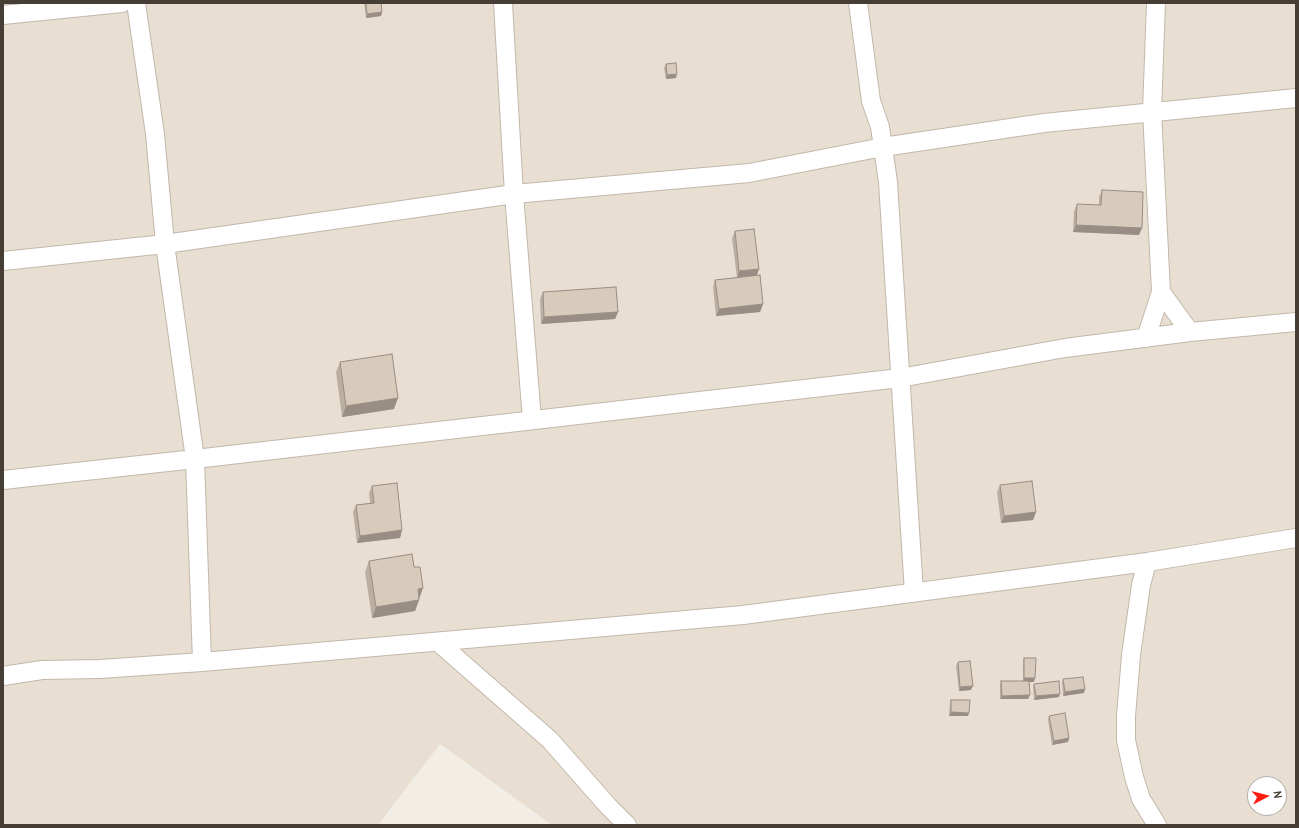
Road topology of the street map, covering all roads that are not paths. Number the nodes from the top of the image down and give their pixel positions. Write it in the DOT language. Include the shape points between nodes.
graph roads {
  1 [pos="122,3"];
  2 [pos="136,3"];
  3 [pos="503,3"];
  4 [pos="858,3"];
  5 [pos="1156,3"];
  6 [pos="3,15"];
  7 [pos="1296,98"];
  8 [pos="1152,111"];
  9 [pos="883,147"];
  10 [pos="514,194"];
  11 [pos="165,244"];
  12 [pos="3,261"];
  13 [pos="1161,292"];
  14 [pos="1296,322"];
  15 [pos="1190,332"];
  16 [pos="1146,338"];
  17 [pos="900,378"];
  18 [pos="532,420"];
  19 [pos="195,459"];
  20 [pos="3,480"];
  21 [pos="1296,538"];
  22 [pos="1147,562"];
  23 [pos="914,593"];
  24 [pos="438,642"];
  25 [pos="202,662"];
  26 [pos="3,676"];
  27 [pos="627,825"];
  28 [pos="1157,825"];
  1 -- 6 [label="street"];
  2 -- 11 [label="street" via="155,134"];
  3 -- 10 [label="street"];
  4 -- 9 [label="street" via="870,102 880,127"];
  5 -- 8 [label="street"];
  7 -- 8 [label="street"];
  8 -- 9 [label="street" via="1044,123"];
  8 -- 13 [label="street"];
  9 -- 10 [label="street" via="749,173"];
  9 -- 17 [label="street" via="888,182"];
  10 -- 11 [label="street"];
  10 -- 18 [label="street"];
  11 -- 12 [label="street"];
  11 -- 19 [label="street"];
  13 -- 15 [label="street"];
  13 -- 16 [label="street"];
  14 -- 15 [label="street"];
  15 -- 16 [label="street"];
  16 -- 17 [label="street" via="1065,348"];
  17 -- 18 [label="street"];
  17 -- 23 [label="street"];
  18 -- 19 [label="street"];
  19 -- 20 [label="street"];
  19 -- 25 [label="street"];
  21 -- 22 [label="street"];
  22 -- 23 [label="street"];
  22 -- 28 [label="street" via="1141,585 1131,655 1126,740 1141,799"];
  23 -- 24 [label="street" via="743,615"];
  24 -- 25 [label="street"];
  24 -- 27 [label="street" via="550,740"];
  25 -- 26 [label="street" via="42,670"];
}
